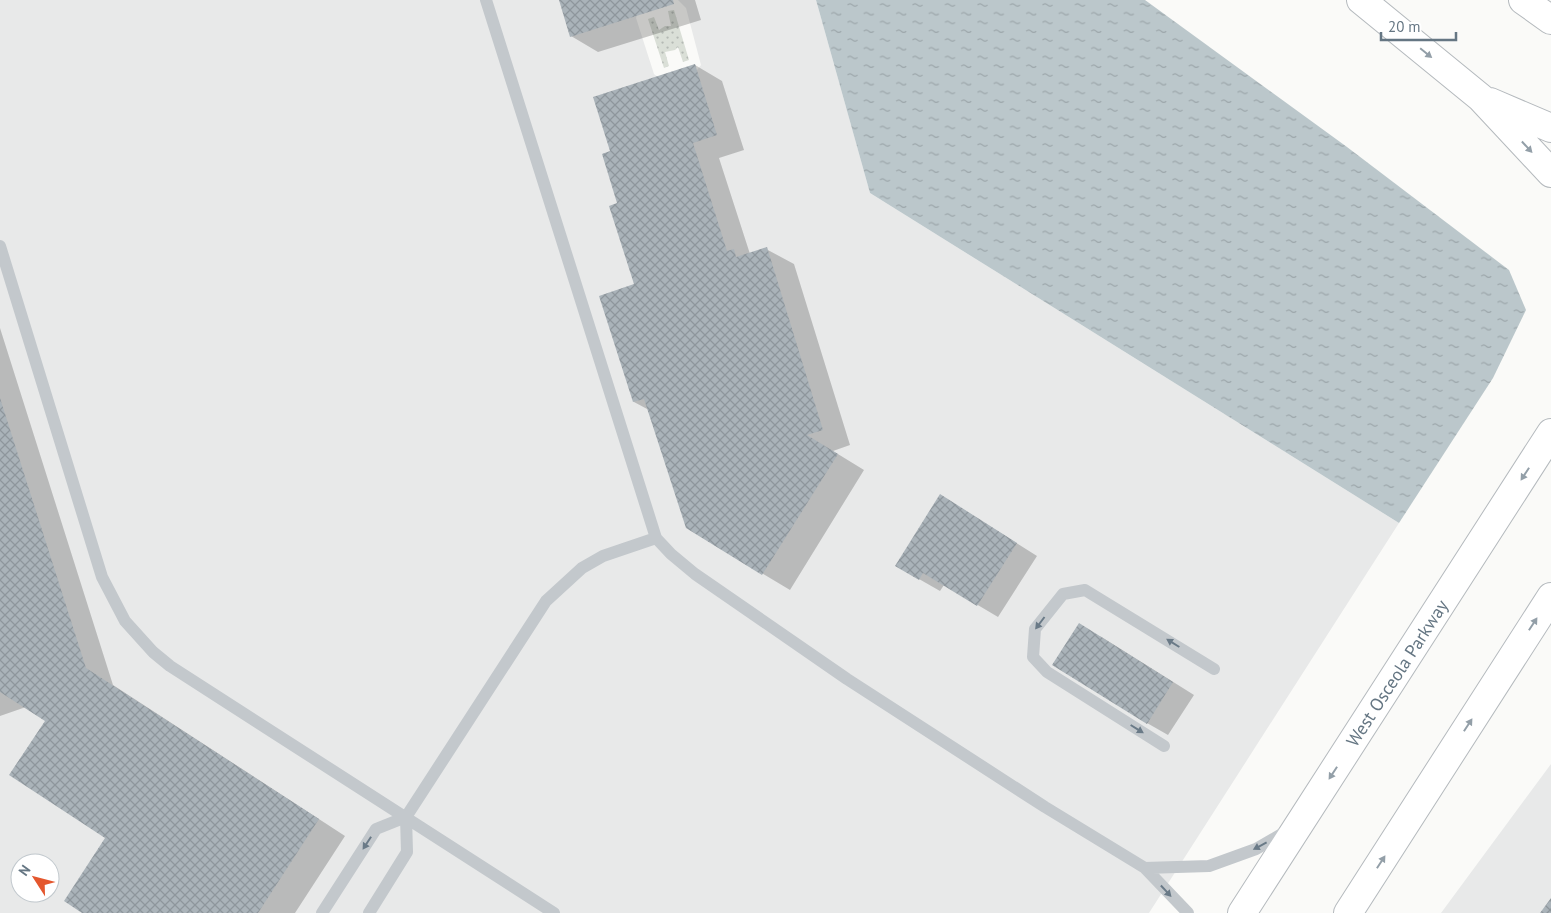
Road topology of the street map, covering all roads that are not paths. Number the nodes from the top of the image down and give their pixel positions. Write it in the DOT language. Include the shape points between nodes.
graph roads {
  1 [pos="486,0"];
  2 [pos="1361,0"];
  3 [pos="1523,0"];
  4 [pos="1551,20"];
  5 [pos="1482,98"];
  6 [pos="1551,128"];
  7 [pos="1551,173"];
  8 [pos="0,246"];
  9 [pos="1551,433"];
  10 [pos="656,538"];
  11 [pos="1551,596"];
  12 [pos="1214,669"];
  13 [pos="1164,746"];
  14 [pos="406,817"];
  15 [pos="1302,822"];
  16 [pos="1145,868"];
  17 [pos="322,913"];
  18 [pos="369,913"];
  19 [pos="554,913"];
  20 [pos="1188,913"];
  21 [pos="1242,913"];
  22 [pos="1348,913"];
  1 -- 10 [label="lane"];
  2 -- 5 [label="main road, one-way"];
  3 -- 4 [label="main road"];
  5 -- 6 [label="main road"];
  5 -- 7 [label="main road, one-way"];
  8 -- 14 [label="lane" via="102,577 125,621 170,666"];
  9 -- 15 [label="main road, West Osceola Parkway, one-way"];
  10 -- 14 [label="lane" via="603,556 582,568 546,601"];
  10 -- 16 [label="lane" via="695,574 840,674"];
  22 -- 11 [label="main road, one-way"];
  12 -- 13 [label="lane, one-way" via="1085,590 1063,594 1035,629 1033,657 1047,672"];
  14 -- 17 [label="lane, one-way" via="376,829"];
  14 -- 18 [label="lane" via="407,852"];
  14 -- 19 [label="lane"];
  15 -- 16 [label="lane, one-way" via="1256,849 1209,866"];
  15 -- 21 [label="main road, West Osceola Parkway"];
  16 -- 20 [label="lane, one-way"];
}
